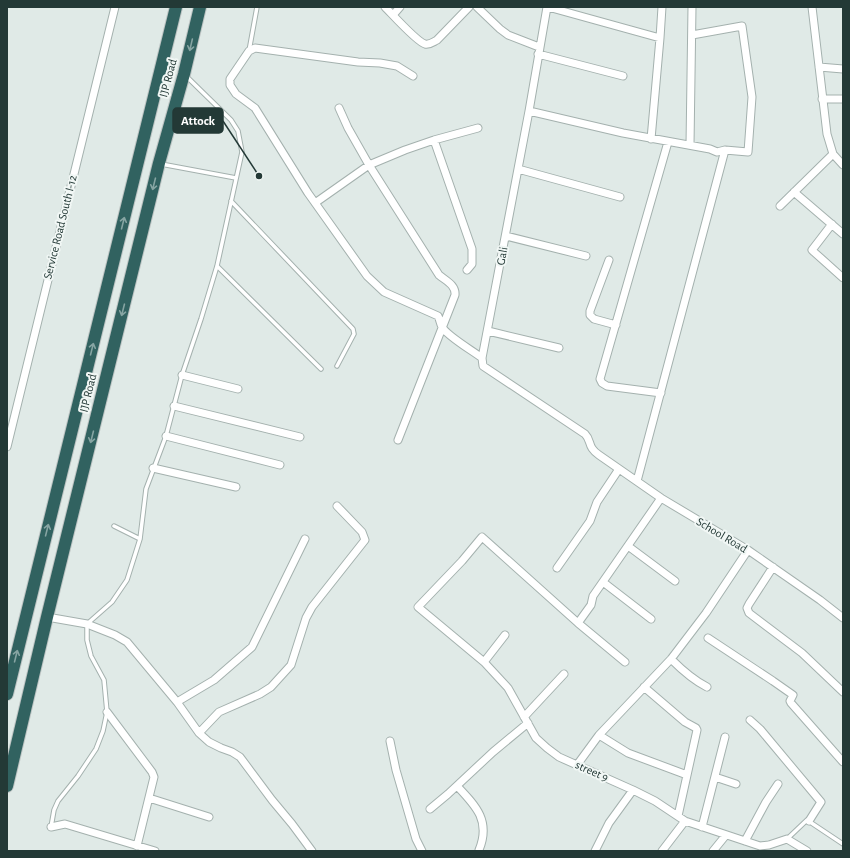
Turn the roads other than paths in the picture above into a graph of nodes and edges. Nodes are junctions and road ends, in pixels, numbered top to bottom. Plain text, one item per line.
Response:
1 (115, 7) edge
2 (176, 7) edge
3 (200, 7) edge
4 (257, 7) edge
5 (384, 7) edge
6 (400, 7) edge
7 (469, 7) edge
8 (477, 7) edge
9 (548, 7) edge
10 (662, 7) edge
11 (692, 7) edge
12 (812, 7) edge
13 (393, 15) junction
14 (692, 35) junction
15 (660, 38) junction
16 (249, 51) junction
17 (539, 51) junction
18 (819, 68) junction
19 (843, 69) edge
20 (184, 74) junction
21 (413, 76) dead end
22 (623, 76) dead end
23 (822, 99) junction
24 (843, 99) edge
25 (339, 108) dead end
26 (529, 111) junction
27 (478, 128) dead end
28 (651, 138) junction
29 (434, 140) junction
30 (668, 142) junction
31 (690, 145) junction
32 (725, 150) junction
33 (833, 154) junction
34 (159, 163) junction
35 (369, 165) junction
36 (843, 165) edge
37 (518, 169) junction
38 (236, 178) junction
39 (794, 192) junction
40 (620, 197) dead end
41 (231, 201) junction
42 (315, 203) junction
43 (780, 206) dead end
44 (832, 224) junction
45 (843, 234) edge
46 (506, 236) junction
47 (586, 256) dead end
48 (609, 260) dead end
49 (217, 266) junction
50 (466, 270) dead end
51 (843, 278) edge
52 (616, 325) junction
53 (442, 327) junction
54 (488, 331) junction
55 (560, 348) dead end
56 (482, 358) junction
57 (337, 366) dead end
58 (321, 369) dead end
59 (182, 375) junction
60 (238, 388) dead end
61 (661, 393) junction
62 (174, 406) junction
63 (166, 436) junction
64 (300, 437) dead end
65 (398, 440) dead end
66 (7, 447) edge
67 (280, 465) dead end
68 (153, 468) junction
69 (620, 469) junction
70 (637, 481) junction
71 (236, 486) dead end
72 (661, 498) junction
73 (337, 506) dead end
74 (114, 526) dead end
75 (140, 539) junction
76 (305, 539) dead end
77 (628, 546) junction
78 (748, 550) junction
79 (772, 567) junction
80 (557, 568) dead end
81 (675, 581) dead end
82 (602, 582) junction
83 (47, 617) junction
84 (843, 618) edge
85 (651, 619) dead end
86 (578, 623) junction
87 (87, 624) junction
88 (505, 635) dead end
89 (708, 638) dead end
90 (671, 659) junction
91 (484, 662) junction
92 (625, 662) dead end
93 (564, 674) dead end
94 (644, 687) junction
95 (707, 687) dead end
96 (843, 692) edge
97 (7, 694) edge
98 (177, 702) junction
99 (107, 712) junction
100 (526, 720) junction
101 (750, 720) dead end
102 (199, 733) junction
103 (599, 735) junction
104 (725, 737) dead end
105 (390, 740) dead end
106 (843, 762) edge
107 (577, 765) junction
108 (687, 775) junction
109 (715, 777) junction
110 (736, 784) dead end
111 (778, 784) dead end
112 (7, 786) edge
113 (457, 786) junction
114 (632, 790) junction
115 (149, 798) junction
116 (430, 809) dead end
117 (678, 816) junction
118 (209, 817) dead end
119 (685, 821) junction
120 (809, 821) junction
121 (702, 826) junction
122 (51, 827) joint
123 (726, 835) junction
124 (787, 839) junction
125 (745, 841) junction
126 (843, 844) edge
127 (137, 846) junction
128 (152, 851) edge
129 (312, 851) edge
130 (422, 851) edge
131 (477, 851) edge
132 (595, 851) edge
133 (662, 851) edge
134 (713, 851) edge
135 (807, 851) edge

1 - 66 street, Service Road South I-12
97 -> 2 highway, IJP Road
3 -> 20 highway, IJP Road
4 - 16 lane
5 - 13 street
6 - 13 street
7 - 13 street
8 - 17 street
9 - 15 street
9 - 17 street, Gali
10 - 15 street
11 - 14 street
12 - 18 street
14 - 31 street
14 - 32 street
15 - 28 street
16 - 21 street
16 - 42 street
17 - 22 street
17 - 26 street, Gali
18 - 19 street
18 - 23 street
20 - 34 highway, IJP Road
20 - 38 lane
23 - 24 street
23 - 33 street
25 - 35 street
26 - 28 street
26 - 37 street, Gali
27 - 29 street
28 - 30 street
29 - 35 street
29 - 50 street
30 - 31 street
30 - 52 street
31 - 32 street
32 - 61 street
33 - 36 street
33 - 39 street
34 - 38 lane
34 -> 83 highway, IJP Road
35 - 42 street
35 - 53 street
37 - 40 street
37 - 46 street, Gali
38 - 41 lane
39 - 43 street
39 - 44 street
41 - 49 lane
41 - 57 lane
42 - 53 street
44 - 45 street
44 - 51 street
46 - 47 street
46 - 54 street, Gali
48 - 52 street
49 - 58 lane
49 - 59 lane
52 - 61 street
53 - 56 street
53 - 65 street
54 - 55 street
54 - 56 street, Gali
56 - 69 street, School Road
59 - 60 street
59 - 62 lane
61 - 70 street
62 - 63 lane
62 - 64 street
63 - 67 street
63 - 68 lane
68 - 71 street
68 - 75 lane
69 - 70 street, School Road
69 - 80 street
70 - 72 street, School Road
72 - 77 street
72 - 78 street, School Road
73 - 102 street
74 - 75 lane
75 - 87 lane
76 - 98 street
77 - 81 street
77 - 82 street
78 - 79 street, School Road
78 - 90 street
79 - 84 street, School Road
79 - 96 street
82 - 85 street
82 - 86 street
83 - 87 street
83 - 112 highway, IJP Road
86 - 91 street, street 9
86 - 92 street
87 - 98 street
87 - 99 lane
88 - 91 street
89 - 106 street
90 - 94 street
90 - 95 street
91 - 100 street, street 9
93 - 100 street
94 - 103 street
94 - 108 street
98 - 102 street
99 - 115 street
99 - 122 lane
100 - 107 street, street 9
100 - 113 street
101 - 120 street
102 - 129 street
103 - 107 street
103 - 108 street
104 - 109 street
105 - 130 street
107 - 114 street, street 9
108 - 117 street
109 - 110 street
109 - 121 street
111 - 125 street
113 - 116 street
113 - 131 street
114 - 117 street, street 9
114 - 132 street
115 - 118 street
115 - 127 street
117 - 119 street, street 9
119 - 121 street, street 9
119 - 133 street
120 - 124 lane
120 - 126 lane
121 - 123 street, street 9
122 - 127 street
123 - 125 street, street 9
123 - 134 street
124 - 125 street, street 9
124 - 135 street
127 - 128 street

